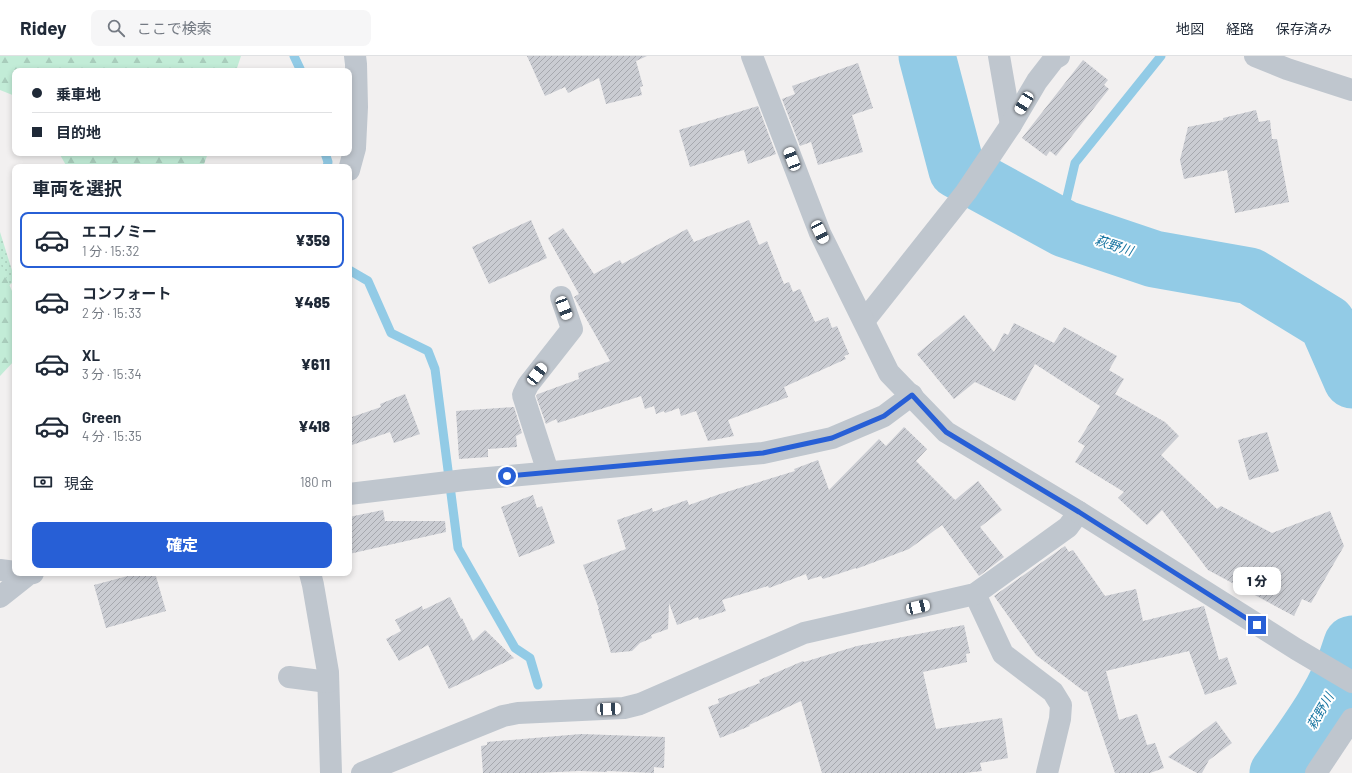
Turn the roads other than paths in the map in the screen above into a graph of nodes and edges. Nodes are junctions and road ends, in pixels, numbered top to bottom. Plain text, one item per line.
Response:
1 (355, 56) edge
2 (752, 56) edge
3 (998, 56) edge
4 (1059, 56) edge
5 (1255, 56) edge
6 (1352, 90) edge
7 (1011, 125) junction
8 (351, 164) edge
9 (560, 298) dead end
10 (864, 320) junction
11 (912, 395) junction
12 (548, 472) junction
13 (352, 494) edge
14 (1079, 512) junction
15 (0, 570) edge
16 (12, 572) edge
17 (21, 576) edge
18 (311, 576) edge
19 (975, 594) junction
20 (0, 597) edge
21 (289, 677) dead end
22 (328, 682) junction
23 (1352, 682) edge
24 (1352, 719) edge
25 (331, 773) edge
26 (362, 773) edge
27 (1047, 773) edge
28 (1316, 773) edge

1 - 8 street
2 - 10 street
3 - 7 street
4 - 7 street
5 - 6 street
7 - 10 street
9 - 12 street
10 - 11 street
11 - 12 street
11 - 14 street
12 - 13 street
14 - 19 street
14 - 23 street
15 - 16 street
17 - 20 street
18 - 22 street
19 - 26 street
19 - 27 street
21 - 22 street
22 - 25 street
24 - 28 street

